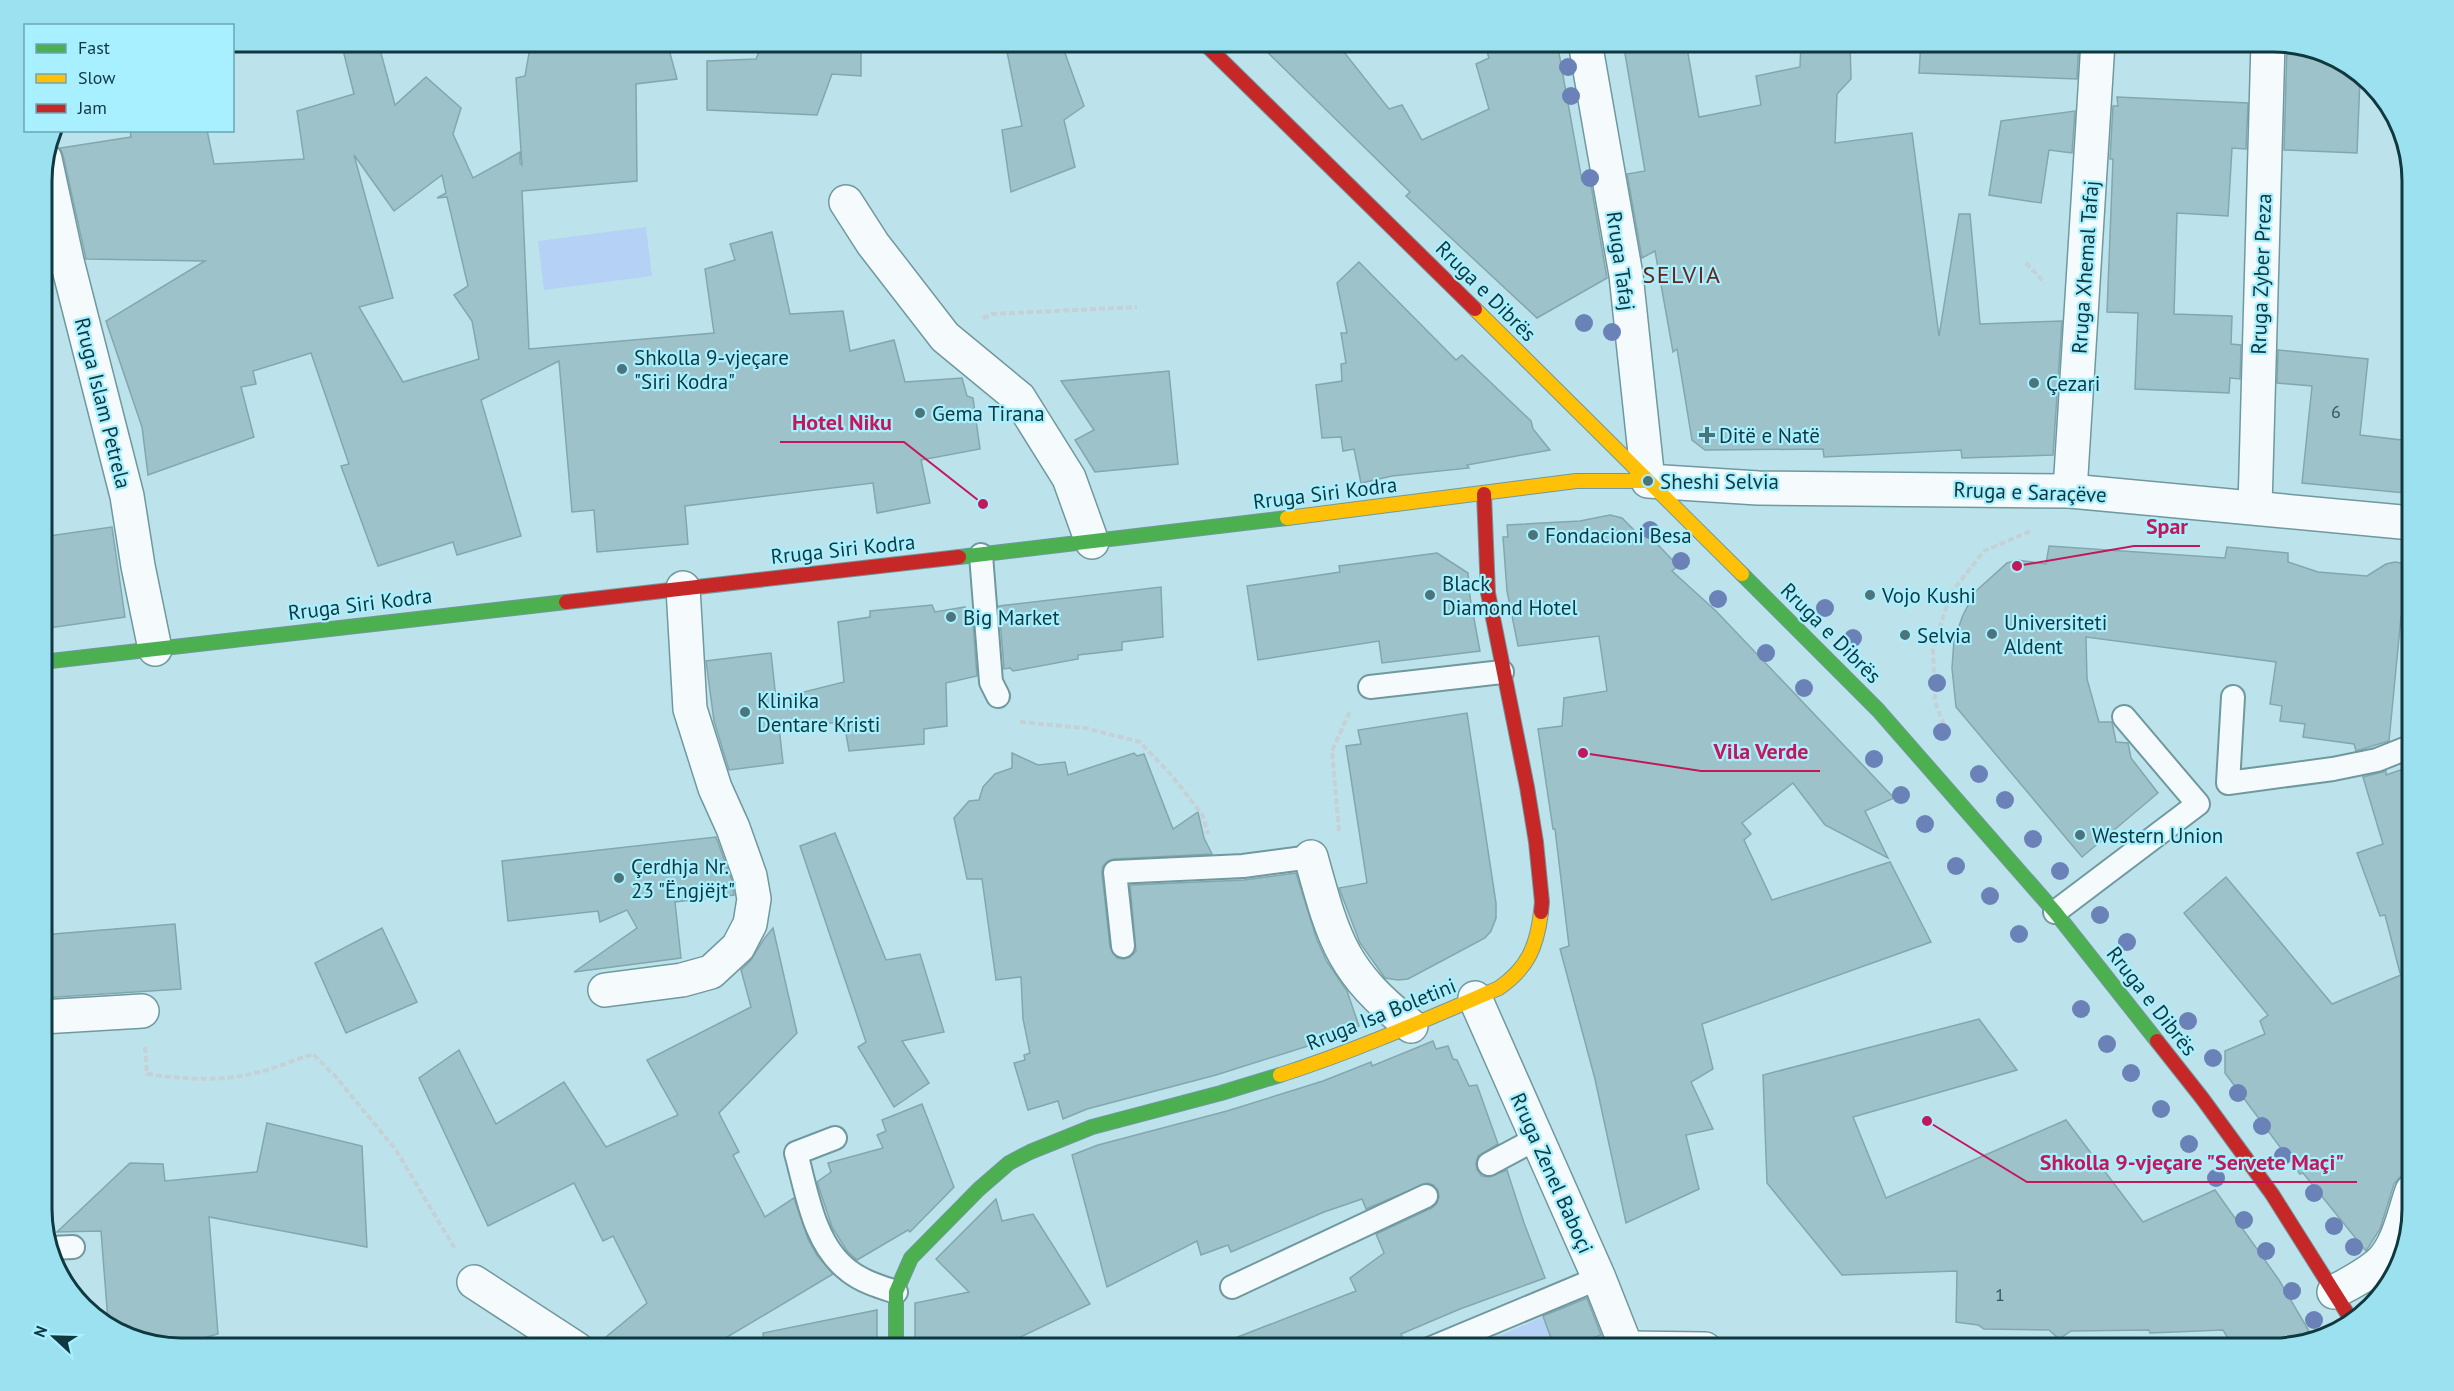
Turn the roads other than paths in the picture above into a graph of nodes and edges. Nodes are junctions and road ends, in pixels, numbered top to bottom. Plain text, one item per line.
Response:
1 (1213, 52) edge
2 (1587, 52) edge
3 (2097, 52) edge
4 (2268, 52) edge
5 (53, 196) edge
6 (846, 202) dead end
7 (1648, 481) junction
8 (2070, 491) junction
9 (1484, 494) junction
10 (2255, 507) junction
11 (2401, 521) edge
12 (1092, 542) junction
13 (981, 555) junction
14 (683, 588) junction
15 (155, 649) junction
16 (53, 661) edge
17 (1502, 672) junction
18 (1370, 687) road end
19 (998, 696) road end
20 (2233, 697) dead end
21 (2124, 717) dead end
22 (2402, 750) edge
23 (1311, 857) joint
24 (2055, 912) junction
25 (1123, 946) dead end
26 (605, 990) dead end
27 (1476, 998) junction
28 (142, 1011) road end
29 (53, 1016) edge
30 (1411, 1026) junction
31 (835, 1138) dead end
32 (1536, 1139) junction
33 (1489, 1164) dead end
34 (1426, 1197) dead end
35 (2400, 1227) edge
36 (1599, 1278) junction
37 (474, 1282) road end
38 (1232, 1287) dead end
39 (896, 1292) junction
40 (2334, 1292) junction
41 (2348, 1314) edge
42 (560, 1338) edge
43 (896, 1338) edge
44 (1455, 1338) edge
45 (1623, 1338) edge

1 - 7 street, Rruga e Dibrës
2 - 7 street, Rruga Tafaj
3 - 8 street, Rruga Xhemal Tafaj
4 - 10 street, Rruga Zyber Preza
5 - 15 street, Rruga Islam Petrela
6 - 12 street
7 - 8 street, Rruga e Saraçëve
7 - 9 street, Rruga Siri Kodra
7 - 24 street, Rruga e Dibrës
8 - 10 street, Rruga e Saraçëve
9 - 12 street, Rruga Siri Kodra
9 - 17 street, Rruga Isa Boletini
10 - 11 street, Rruga e Saraçëve
12 - 13 street, Rruga Siri Kodra
13 - 14 street, Rruga Siri Kodra
13 - 19 lane
14 - 15 street, Rruga Siri Kodra
14 - 26 street
15 - 16 street, Rruga Siri Kodra
17 - 18 lane
17 - 27 street, Rruga Isa Boletini
20 - 22 lane
21 - 24 lane
23 - 25 lane
23 - 30 street
24 - 40 street, Rruga e Dibrës
27 - 30 street, Rruga Isa Boletini
27 - 32 street, Rruga Zenel Baboçi
28 - 29 street
30 - 39 street, Rruga Isa Boletini
31 - 39 lane
32 - 33 lane
32 - 36 street, Rruga Zenel Baboçi
34 - 38 lane
35 - 40 street
36 - 44 lane
36 - 45 street, Rruga Zenel Baboçi
37 - 42 street
39 - 43 street, Rruga Isa Boletini
40 - 41 street, Rruga e Dibrës

